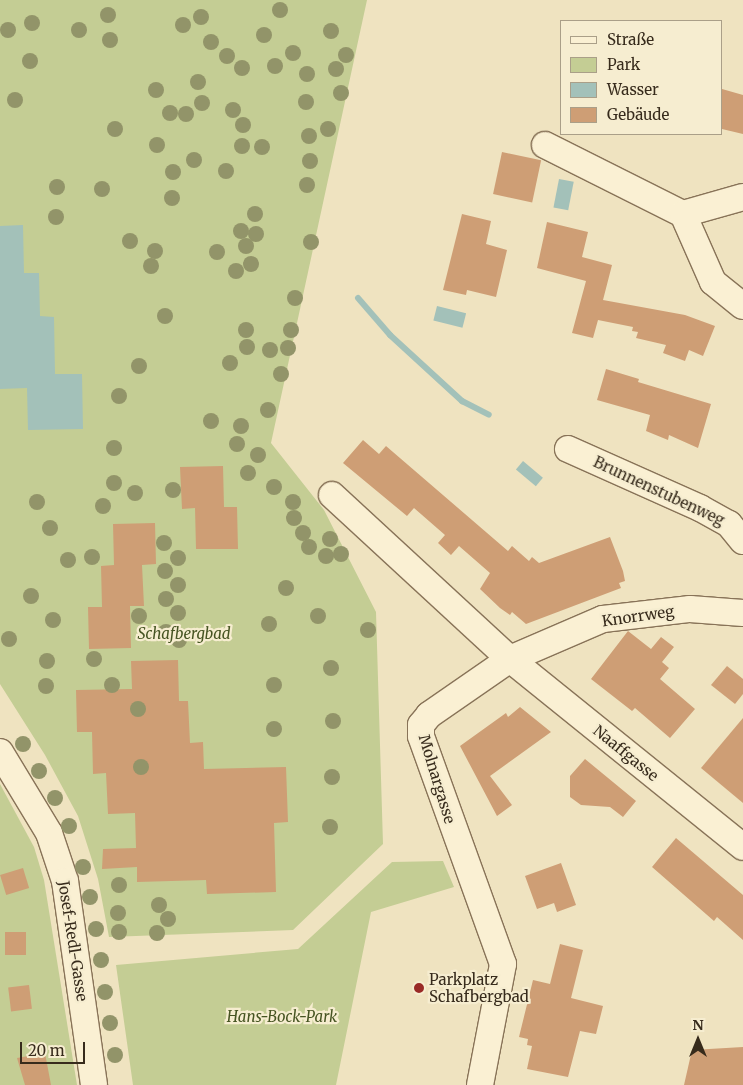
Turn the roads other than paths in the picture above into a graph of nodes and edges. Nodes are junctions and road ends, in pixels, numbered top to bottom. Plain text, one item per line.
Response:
1 (545, 145) dead end
2 (743, 197) edge
3 (683, 214) junction
4 (743, 306) edge
5 (568, 449) dead end
6 (332, 495) dead end
7 (743, 541) edge
8 (743, 613) edge
9 (510, 659) junction
10 (0, 752) edge
11 (743, 847) edge
12 (94, 1085) edge
13 (480, 1085) edge

1 - 3 street
2 - 3 street
3 - 4 street
5 - 7 street, Brunnenstubenweg
6 - 9 street
8 - 9 street, Knorrweg
9 - 11 street, Naaffgasse
9 - 13 street, Molnargasse
10 - 12 street, Josef-Redl-Gasse

